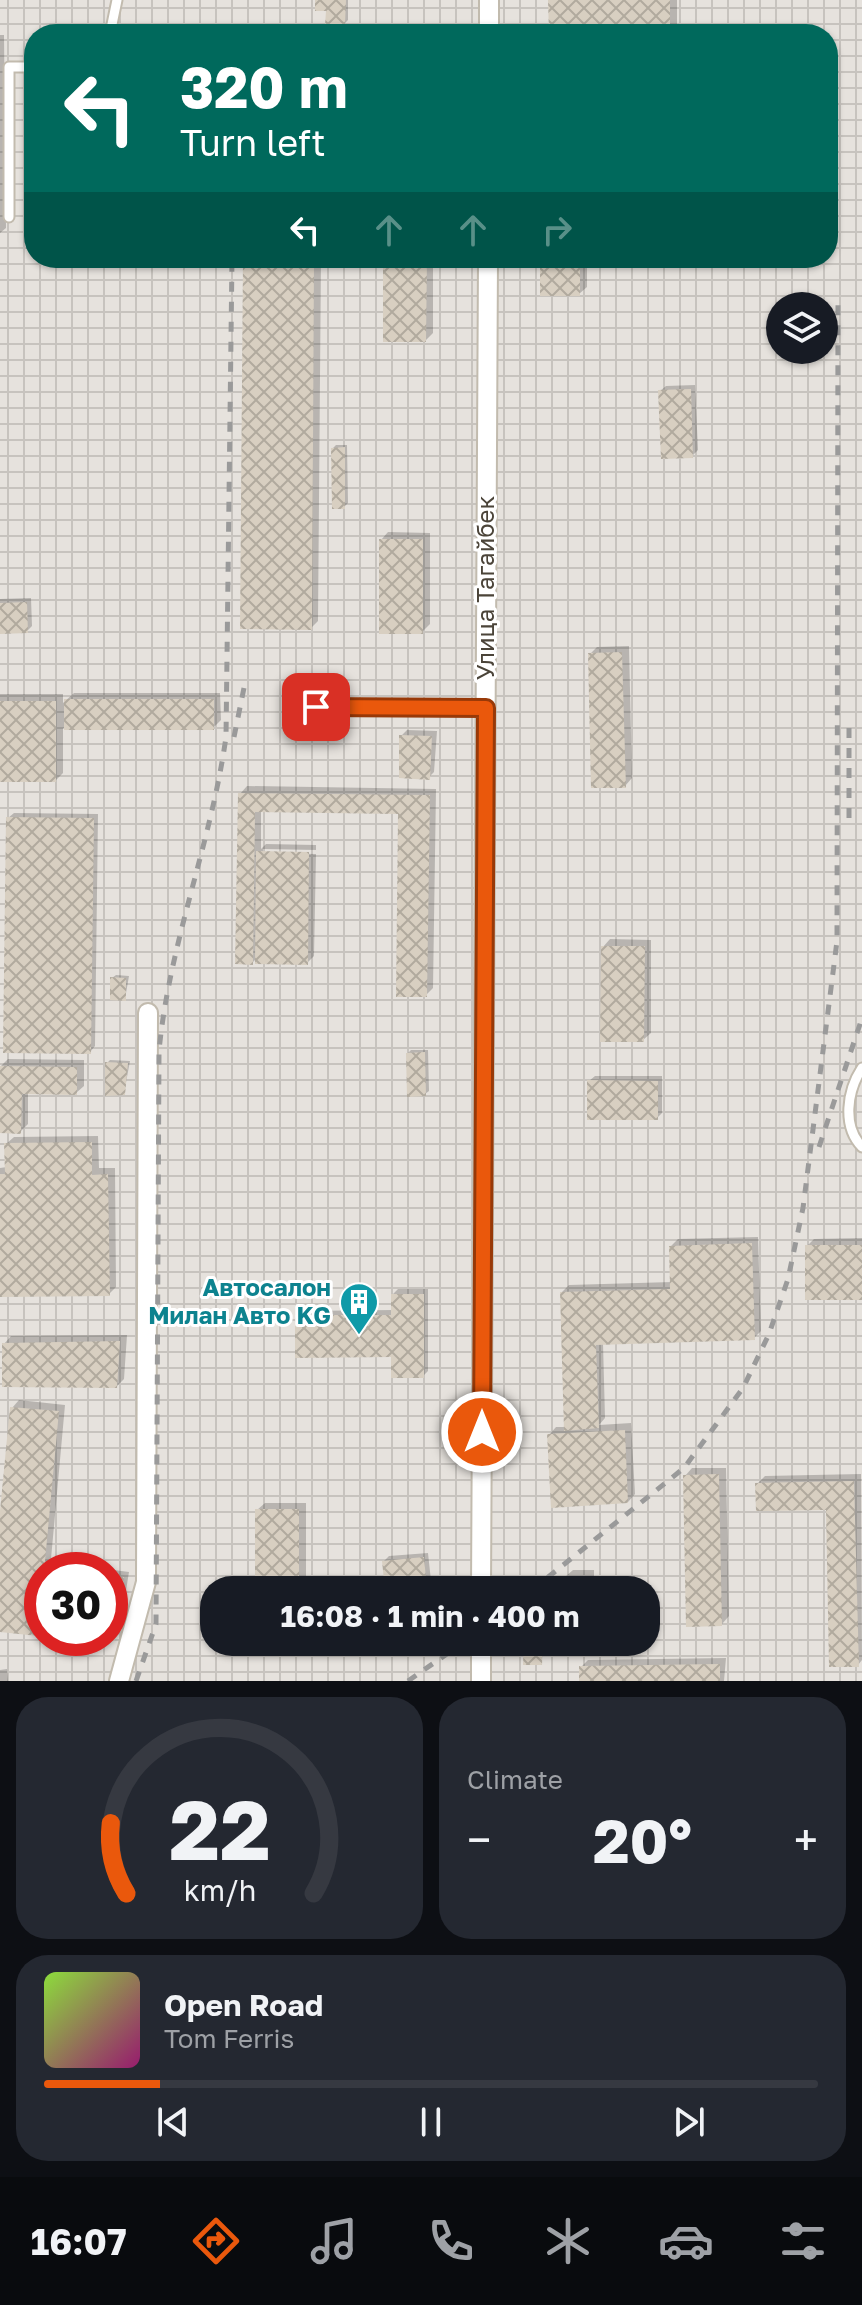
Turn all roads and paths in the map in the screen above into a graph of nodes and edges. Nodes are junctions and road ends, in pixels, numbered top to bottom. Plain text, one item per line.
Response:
1 (117, 0) edge
2 (489, 0) edge
3 (112, 24) edge
4 (489, 24) edge
5 (24, 67) edge
6 (9, 217) dead end
7 (488, 268) edge
8 (316, 707) dead end
9 (486, 708) junction
10 (148, 1013) dead end
11 (862, 1068) edge
12 (862, 1147) edge
13 (481, 1576) edge
14 (481, 1656) edge
15 (119, 1681) edge
16 (481, 1681) edge

1 - 3 lane
2 - 4 street
5 - 6 lane
7 - 9 street, Улица Тагайбек
8 - 9 lane
9 - 13 street, Улица Тагайбек
10 - 15 street
11 - 12 lane
14 - 16 street

